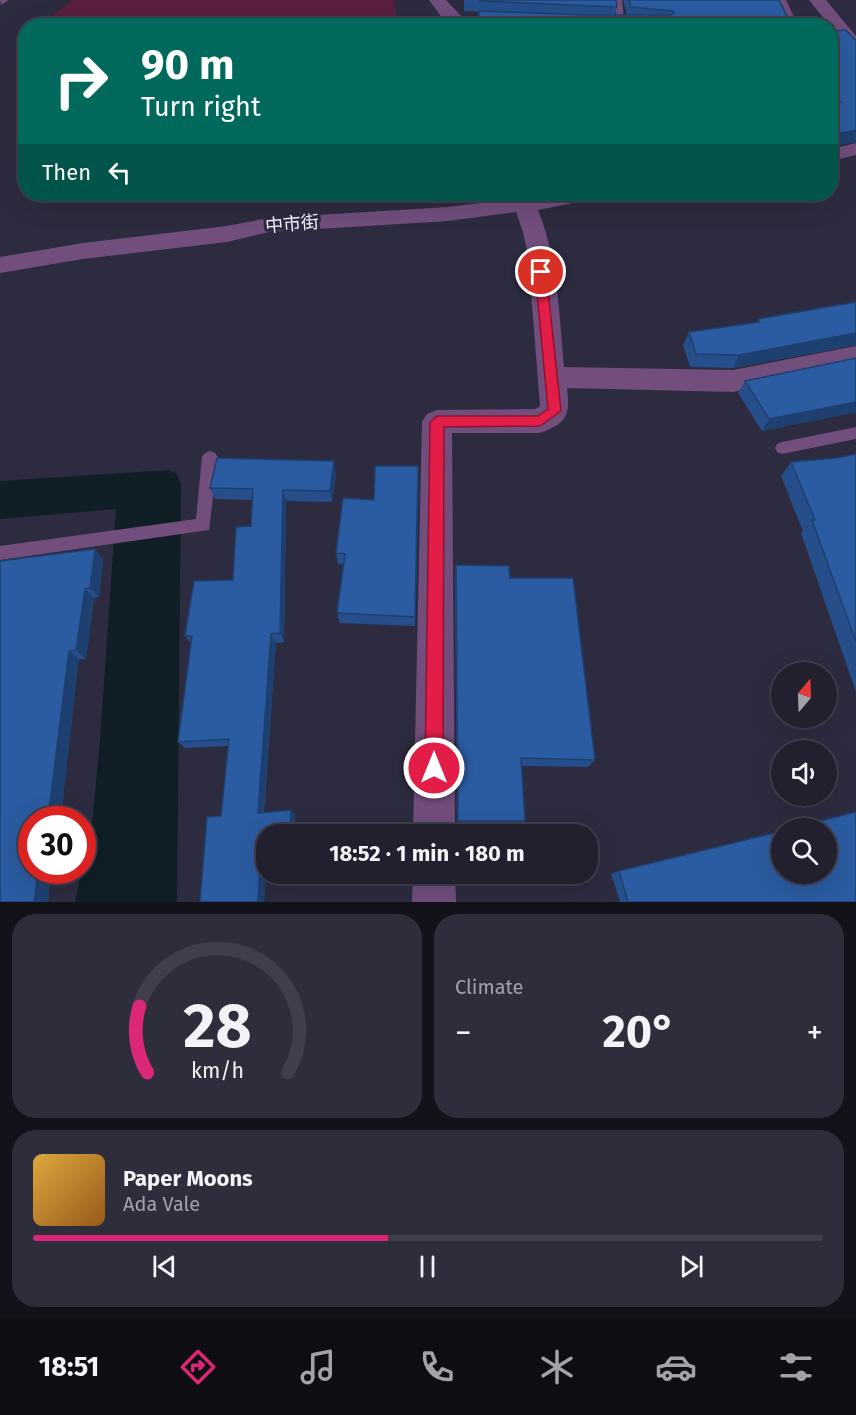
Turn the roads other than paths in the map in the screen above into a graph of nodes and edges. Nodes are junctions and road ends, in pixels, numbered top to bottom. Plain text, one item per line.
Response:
1 (437, 0) edge
2 (618, 0) edge
3 (782, 0) edge
4 (817, 0) edge
5 (452, 18) edge
6 (621, 18) edge
7 (789, 18) edge
8 (831, 18) edge
9 (838, 26) edge
10 (856, 46) edge
11 (856, 150) edge
12 (838, 153) edge
13 (512, 201) edge
14 (523, 201) edge
15 (0, 265) edge
16 (856, 356) edge
17 (552, 376) junction
18 (856, 433) edge
19 (782, 448) dead end
20 (210, 457) dead end
21 (0, 553) edge
22 (434, 824) edge
23 (434, 884) edge
24 (434, 902) edge

1 - 5 street
2 - 6 lane
3 - 7 lane
4 - 8 street
9 - 10 street
11 - 12 street
13 - 15 street, 中市街
14 - 17 street
16 - 17 street
17 - 22 street
18 - 19 lane
20 - 21 lane
23 - 24 street

